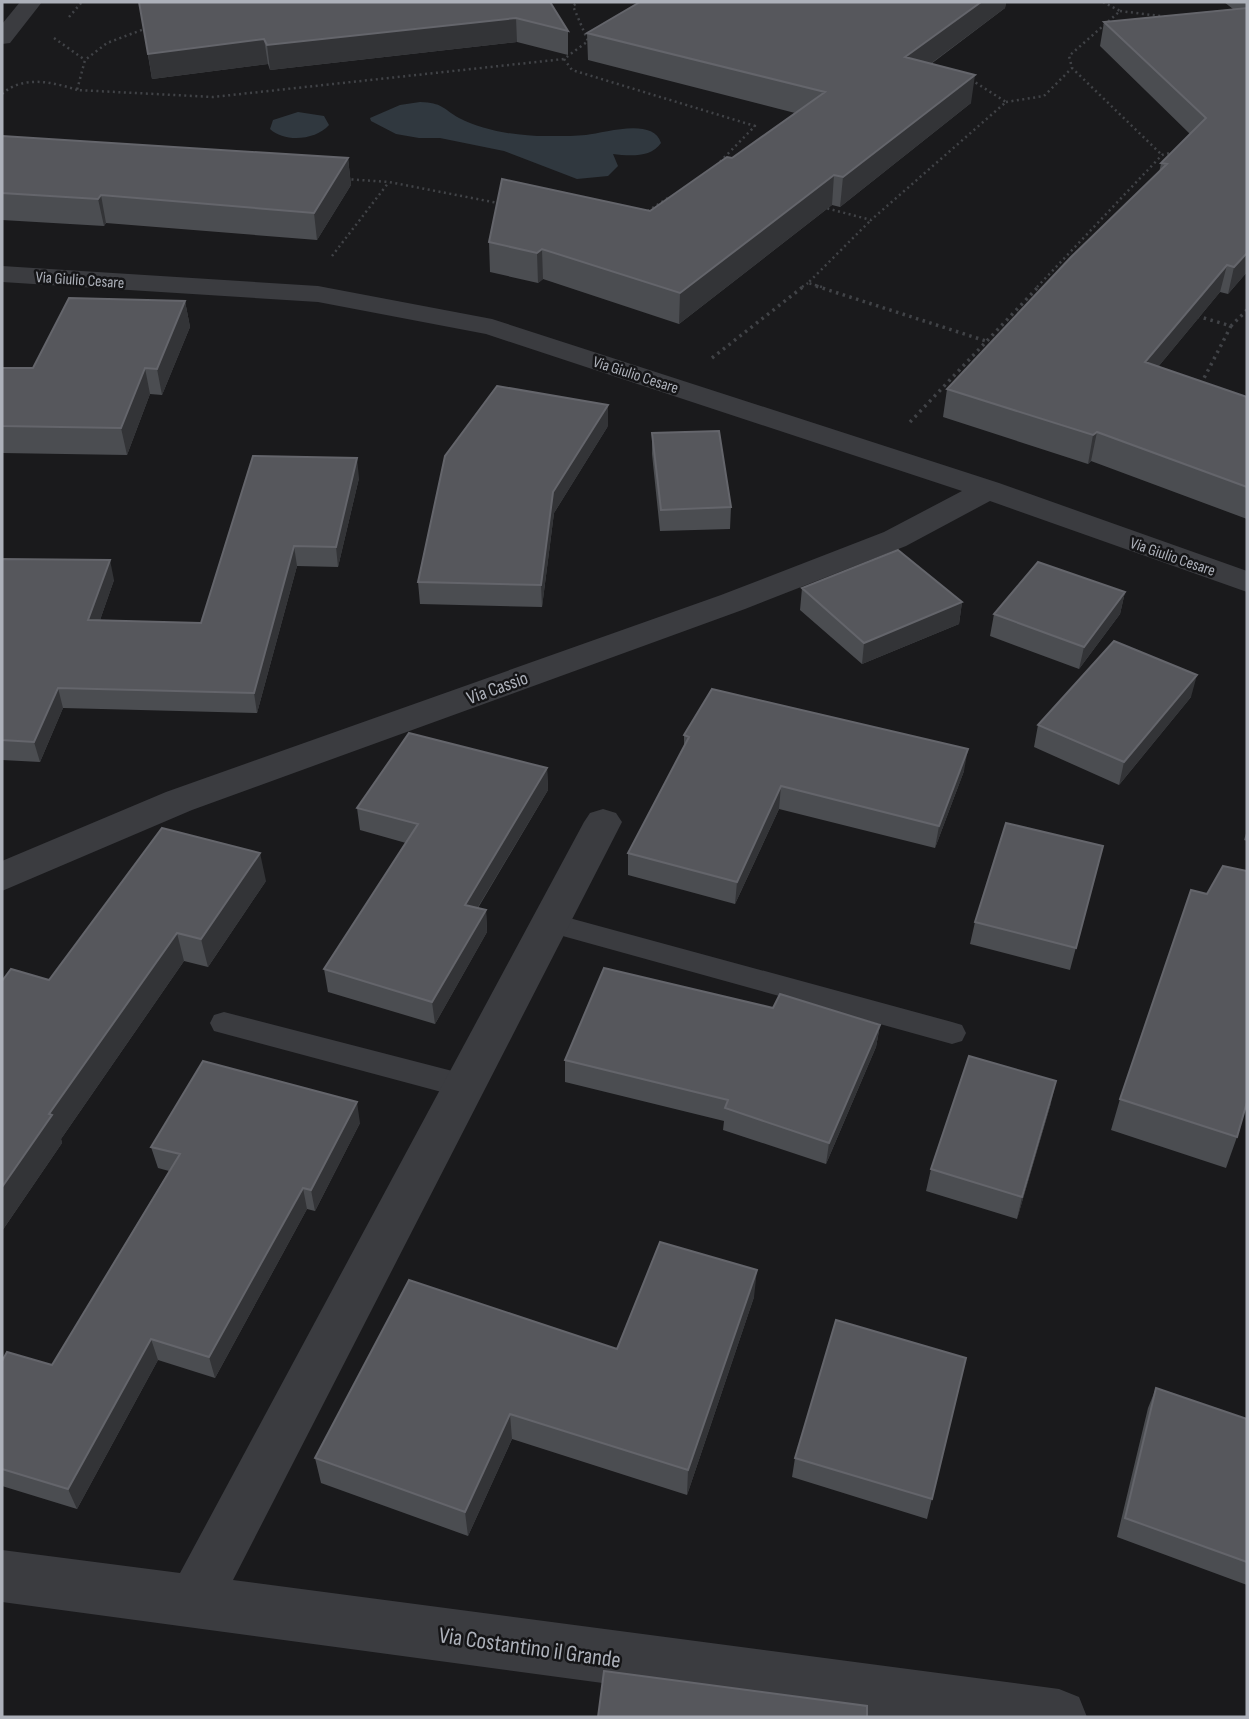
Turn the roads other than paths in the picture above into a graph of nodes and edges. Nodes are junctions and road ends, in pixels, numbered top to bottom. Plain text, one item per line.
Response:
1 (31, 2) edge
2 (3, 34) edge
3 (2, 274) edge
4 (988, 490) junction
5 (1247, 582) edge
6 (603, 822) dead end
7 (2, 877) edge
8 (551, 923) junction
9 (225, 1023) dead end
10 (952, 1033) dead end
11 (464, 1086) junction
12 (2, 1576) edge
13 (193, 1603) junction
14 (1059, 1717) edge

1 - 2 street
3 - 4 street, Via Giulio Cesare
4 - 5 street, Via Giulio Cesare
4 - 7 street, Via Cassio
6 - 8 street
8 - 10 lane
8 - 11 street
9 - 11 lane
11 - 13 street
12 - 13 street, Via Costantino il Grande
13 - 14 street, Via Costantino il Grande

